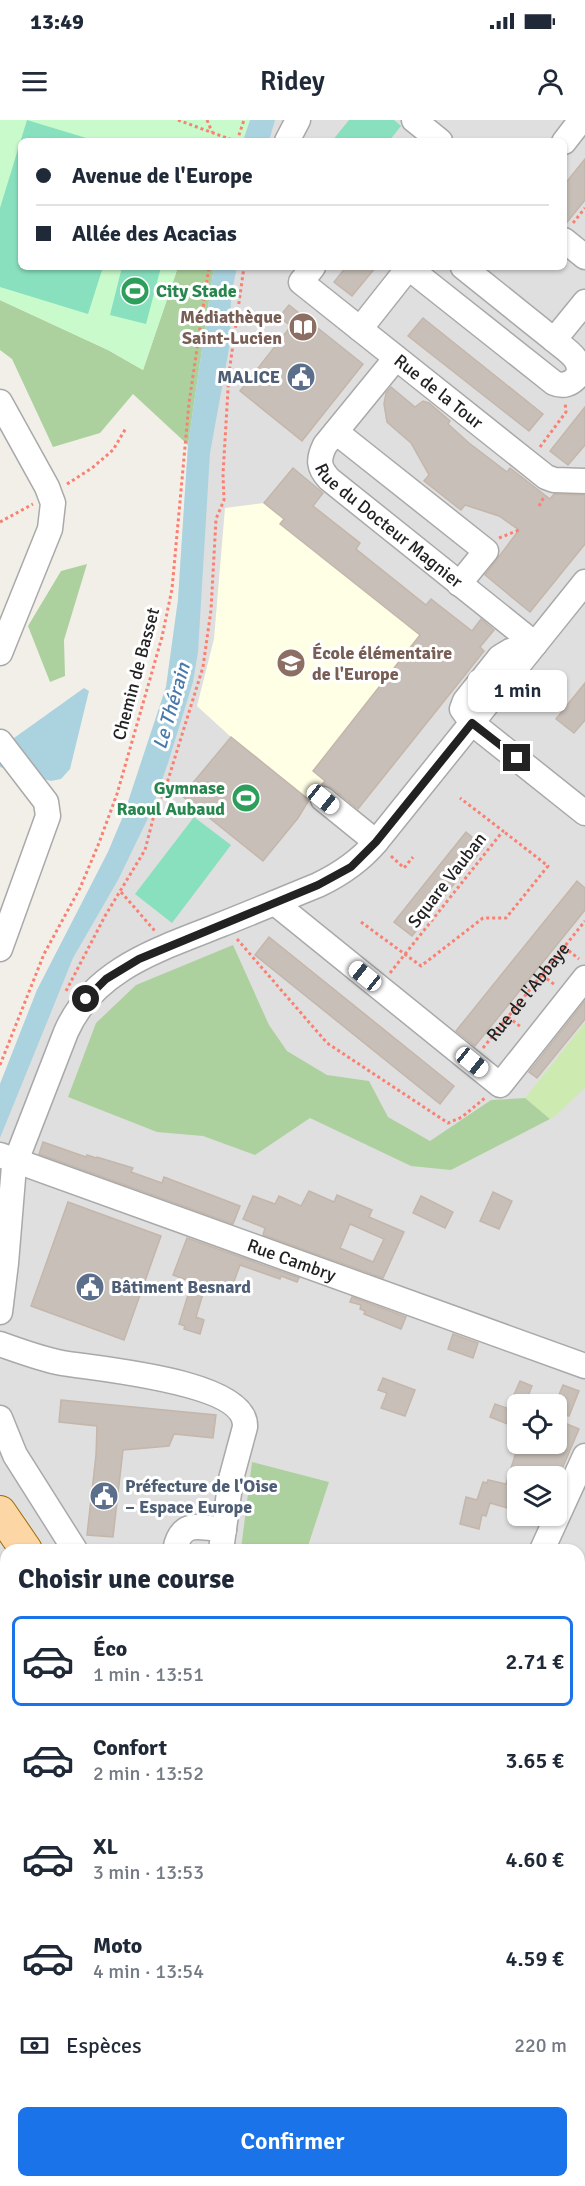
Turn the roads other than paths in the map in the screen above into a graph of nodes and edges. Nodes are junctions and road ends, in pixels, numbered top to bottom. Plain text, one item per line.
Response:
1 (298, 120) edge
2 (581, 120) edge
3 (289, 138) edge
4 (567, 138) edge
5 (568, 233) edge
6 (585, 257) edge
7 (407, 270) edge
8 (413, 270) edge
9 (468, 270) edge
10 (307, 275) edge
11 (585, 302) edge
12 (360, 329) junction
13 (554, 340) junction
14 (396, 358) junction
15 (0, 402) edge
16 (336, 432) junction
17 (585, 481) edge
18 (585, 582) edge
19 (459, 584) junction
20 (535, 644) junction
21 (0, 653) edge
22 (472, 723) junction
23 (0, 742) edge
24 (323, 799) dead end
25 (585, 813) edge
26 (376, 842) junction
27 (275, 903) junction
28 (0, 949) edge
29 (585, 978) edge
30 (6, 1157) edge
31 (9, 1226) junction
32 (0, 1253) edge
33 (0, 1312) edge
34 (0, 1344) edge
35 (585, 1366) edge
36 (0, 1418) edge
37 (7, 1454) edge
38 (585, 1455) edge
39 (0, 1512) edge
40 (0, 1531) edge
41 (222, 1540) edge
42 (9, 1544) edge
43 (22, 1544) edge
44 (71, 1544) edge
45 (176, 1544) edge
46 (546, 1544) edge

1 - 3 street
2 - 4 street
5 - 6 street
7 - 12 street
8 - 13 street
9 - 13 street
10 - 12 street, Rue de la Tour
11 - 13 street
12 - 14 street, Rue de la Tour
14 - 16 street, Rue du Docteur Magnier
14 - 17 street, Rue de la Tour
15 - 21 street
16 - 19 street, Rue du Docteur Magnier
16 - 19 street
18 - 20 street
19 - 20 street, Rue du Docteur Magnier
20 - 22 street
22 - 25 street
22 - 26 street
23 - 28 street
24 - 26 street
26 - 27 street
27 - 29 street, Rue de l'Abbaye
27 - 30 street
30 - 31 street
30 - 35 street, Rue Cambry
31 - 32 street
31 - 33 street
34 - 41 street
36 - 37 street
37 - 44 street
38 - 46 street
39 - 43 main road
40 - 42 main road
41 - 45 street

